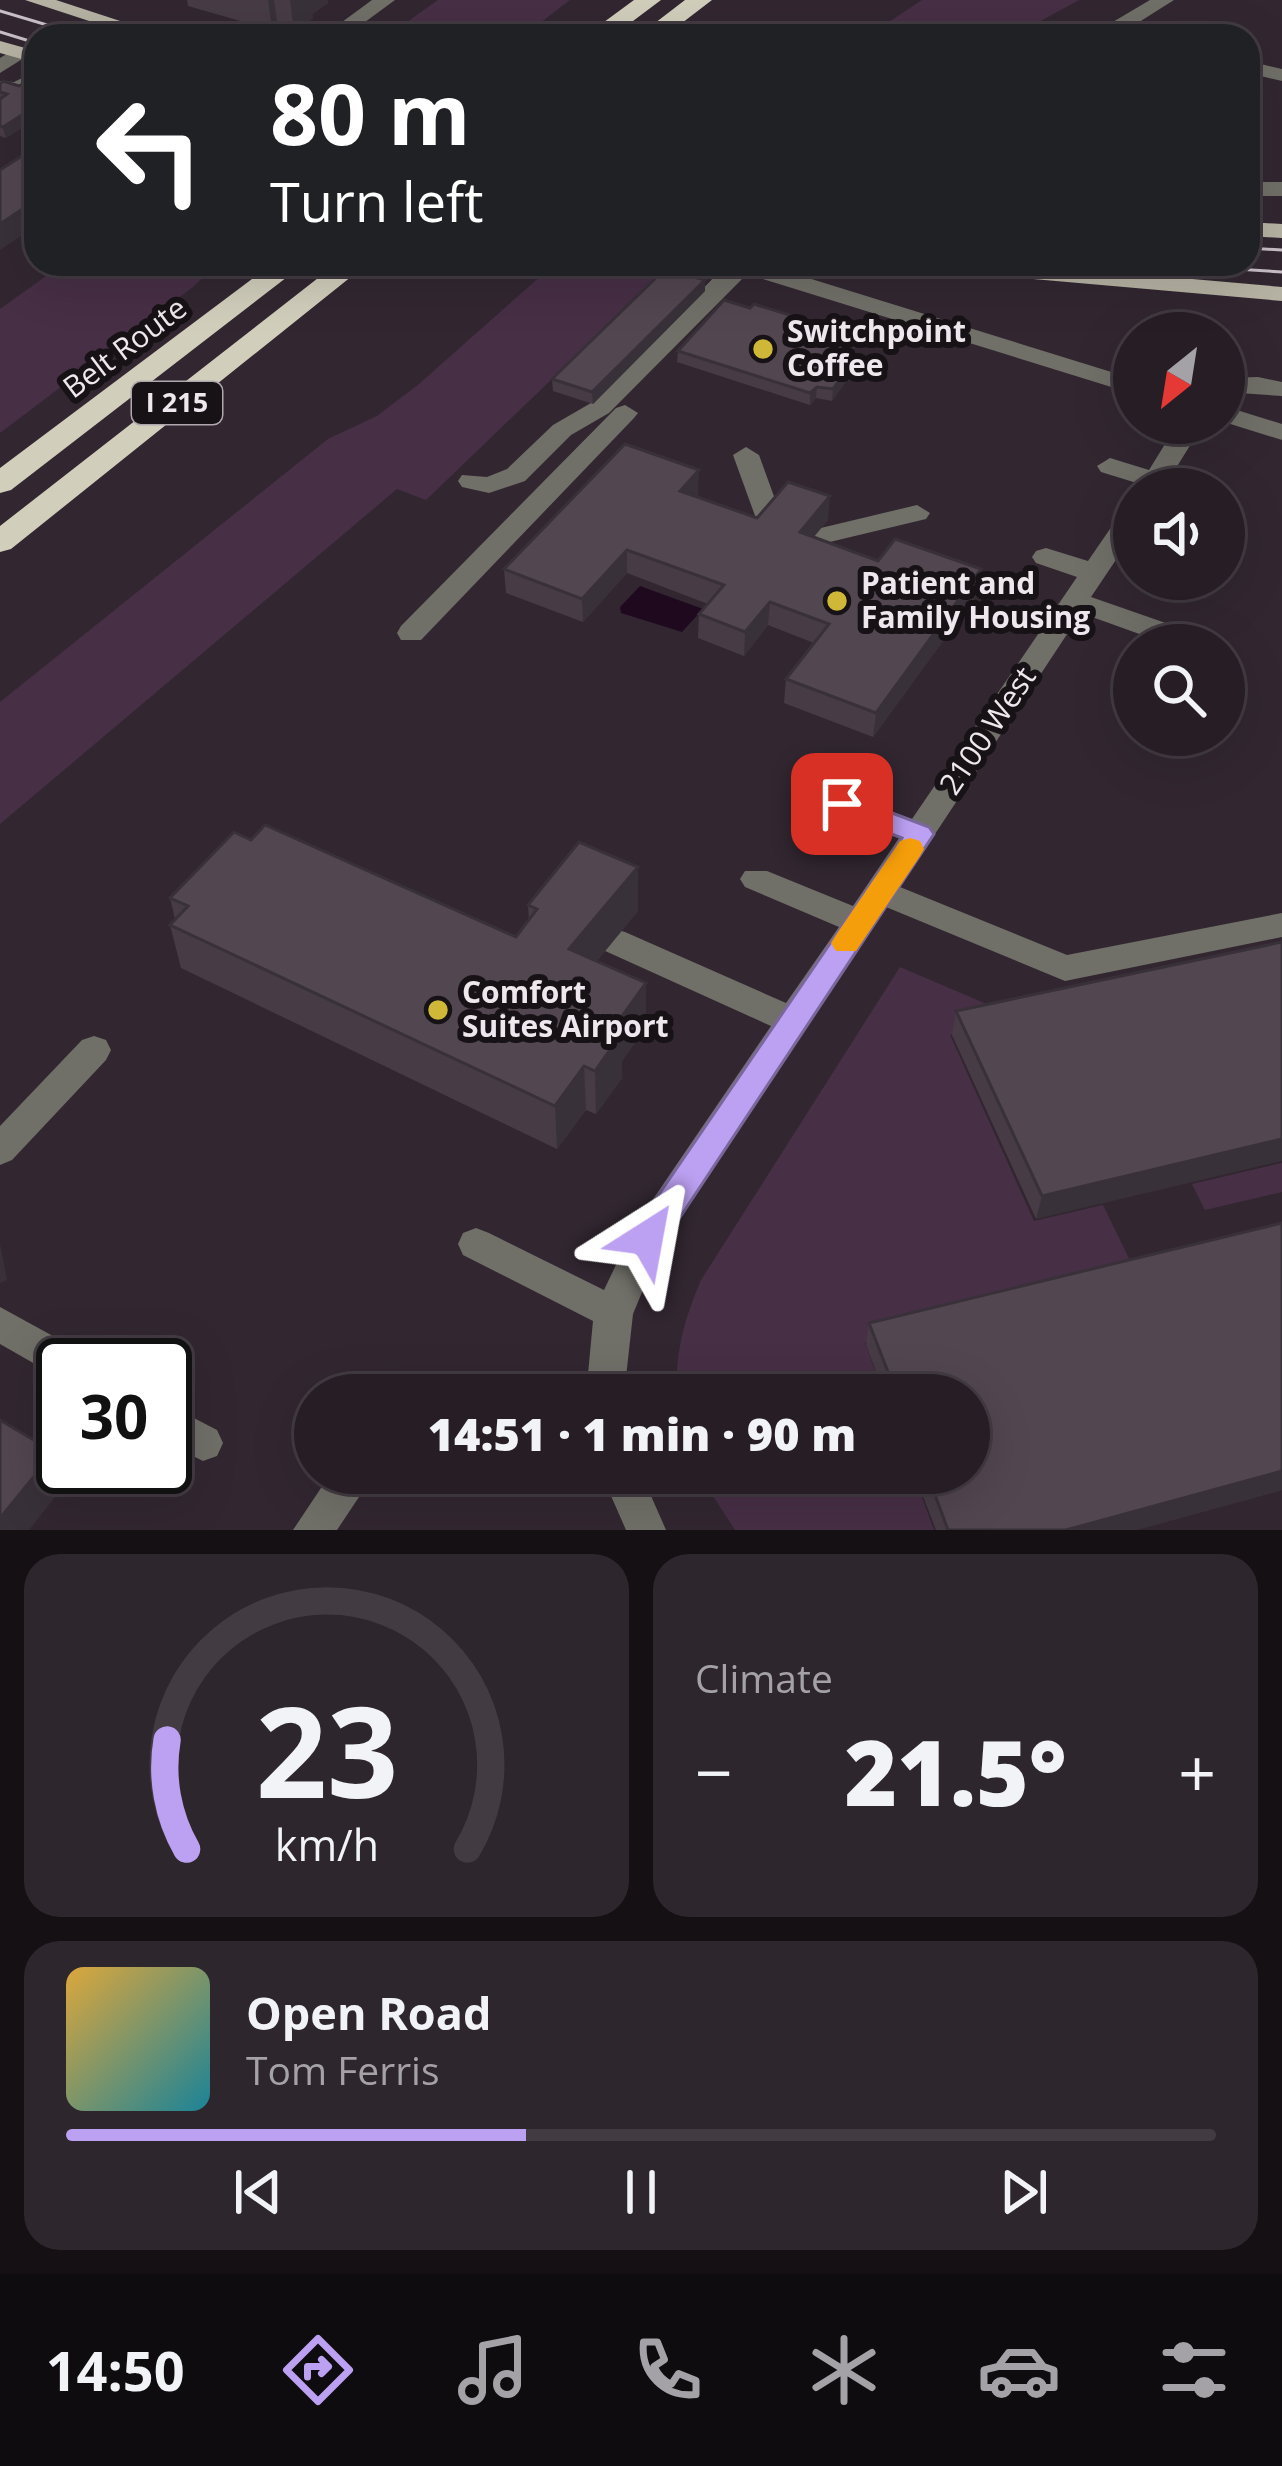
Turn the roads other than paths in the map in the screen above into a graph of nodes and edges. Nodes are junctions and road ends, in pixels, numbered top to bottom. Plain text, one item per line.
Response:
1 (35, 0) edge
2 (385, 0) edge
3 (650, 0) edge
4 (700, 0) edge
5 (1164, 0) edge
6 (116, 24) edge
7 (350, 24) edge
8 (613, 24) edge
9 (667, 24) edge
10 (1132, 24) edge
11 (274, 276) edge
12 (338, 276) edge
13 (730, 276) edge
14 (776, 276) edge
15 (1079, 276) edge
16 (1282, 294) edge
17 (1113, 380) edge
18 (1245, 384) edge
19 (1282, 389) edge
20 (625, 413) dead end
21 (1245, 421) edge
22 (1282, 432) edge
23 (746, 455) dead end
24 (1110, 466) dead end
25 (1115, 468) edge
26 (471, 481) dead end
27 (0, 483) edge
28 (917, 514) dead end
29 (771, 524) edge
30 (813, 538) edge
31 (0, 542) edge
32 (1113, 544) edge
33 (1046, 557) dead end
34 (1094, 573) junction
35 (1074, 602) junction
36 (1138, 624) edge
37 (411, 633) dead end
38 (842, 804) dead end
39 (920, 834) junction
40 (756, 879) dead end
41 (881, 892) junction
42 (860, 922) junction
43 (1282, 925) edge
44 (614, 941) dead end
45 (794, 1022) junction
46 (94, 1050) dead end
47 (0, 1150) edge
48 (476, 1244) dead end
49 (611, 1312) junction
50 (0, 1324) edge
51 (36, 1345) edge
52 (604, 1374) edge
53 (192, 1437) edge
54 (203, 1443) dead end
55 (340, 1494) edge
56 (630, 1494) edge
57 (313, 1530) edge
58 (646, 1530) edge

1 - 6 main road
2 - 7 street
3 - 8 highway
4 - 9 highway
5 - 10 street
11 - 27 highway, Belt Route / I 215
12 - 31 highway, I 215
13 - 26 street
14 - 17 street
15 - 16 main road
18 - 19 street
20 - 37 street
21 - 22 street
23 - 29 street
24 - 25 street
28 - 30 street
32 - 34 street, 2100 West
33 - 34 street
34 - 35 street, 2100 West
35 - 36 street
35 - 39 street, 2100 West
38 - 39 street
39 - 41 street, 2100 West
40 - 42 street
41 - 42 street, 2100 West
41 - 43 street
42 - 45 street, 2100 West
44 - 45 street
45 - 49 street, 2100 West
46 - 47 street
48 - 49 street
49 - 52 street, 2100 West
50 - 51 street
53 - 54 street
55 - 57 street
56 - 58 street

